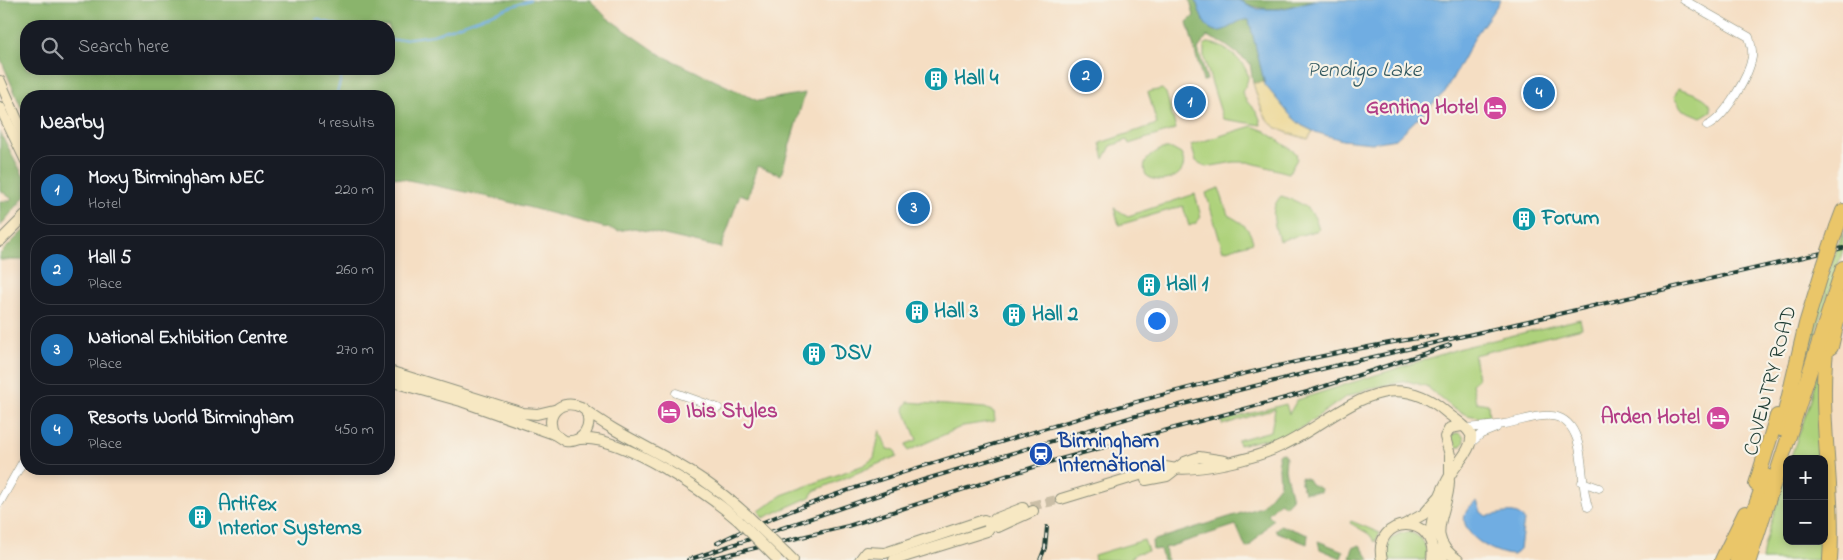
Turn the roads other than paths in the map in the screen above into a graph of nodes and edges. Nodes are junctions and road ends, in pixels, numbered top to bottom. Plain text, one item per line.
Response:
1 (1684, 0) edge
2 (0, 80) edge
3 (0, 107) edge
4 (20, 126) edge
5 (1707, 126) dead end
6 (20, 149) edge
7 (1843, 211) edge
8 (20, 221) edge
9 (0, 241) edge
10 (1843, 268) edge
11 (1840, 291) edge
12 (1802, 341) junction
13 (395, 373) edge
14 (395, 383) edge
15 (676, 394) dead end
16 (1440, 407) junction
17 (718, 408) dead end
18 (554, 410) junction
19 (586, 411) junction
20 (1505, 424) junction
21 (1464, 427) junction
22 (1448, 431) junction
23 (554, 434) junction
24 (578, 440) junction
25 (1468, 446) junction
26 (1448, 448) junction
27 (20, 467) edge
28 (1450, 476) junction
29 (1582, 482) junction
30 (1599, 488) dead end
31 (1442, 493) junction
32 (1062, 501) tunnel mouth
33 (0, 502) edge
34 (1588, 507) dead end
35 (1032, 508) tunnel mouth
36 (743, 519) junction
37 (1830, 522) junction
38 (992, 524) junction
39 (1404, 525) junction
40 (1432, 544) junction
41 (790, 557) edge
42 (878, 557) edge
43 (777, 559) edge
44 (860, 560) edge
45 (894, 560) edge
46 (1382, 560) edge
47 (1432, 560) edge
48 (1443, 560) edge
49 (1458, 560) edge
50 (1722, 560) edge
51 (1737, 560) edge
52 (1749, 560) edge
53 (1823, 560) edge
54 (1830, 560) edge
55 (1834, 560) edge

1 - 5 street
2 - 4 main road
3 - 6 main road
7 - 12 highway, COVENTRY ROAD, bridge
8 - 9 main road
10 - 11 highway, COVENTRY ROAD
11 - 37 highway
11 - 52 highway, COVENTRY ROAD
11 - 55 highway
12 - 50 highway
12 - 51 highway, COVENTRY ROAD
13 - 18 main road
14 - 23 main road
15 - 17 street
16 - 21 main road
16 - 22 main road
16 - 32 main road
18 - 19 main road
18 - 23 main road
19 - 24 main road
19 - 36 main road
20 - 21 street
20 - 25 street
20 - 29 street
21 - 22 main road
21 - 25 main road
22 - 26 main road
23 - 24 main road
24 - 36 main road
25 - 26 main road
25 - 28 main road
26 - 28 main road
27 - 33 street
28 - 31 main road
28 - 49 main road
29 - 30 street
29 - 34 street
31 - 39 main road
31 - 40 main road
35 - 38 main road
36 - 41 main road, bridge
36 - 43 main road, bridge
37 - 53 highway
37 - 54 highway
38 - 42 main road
38 - 45 main road
39 - 40 main road
39 - 46 main road
40 - 47 main road
40 - 48 main road
42 - 44 main road

